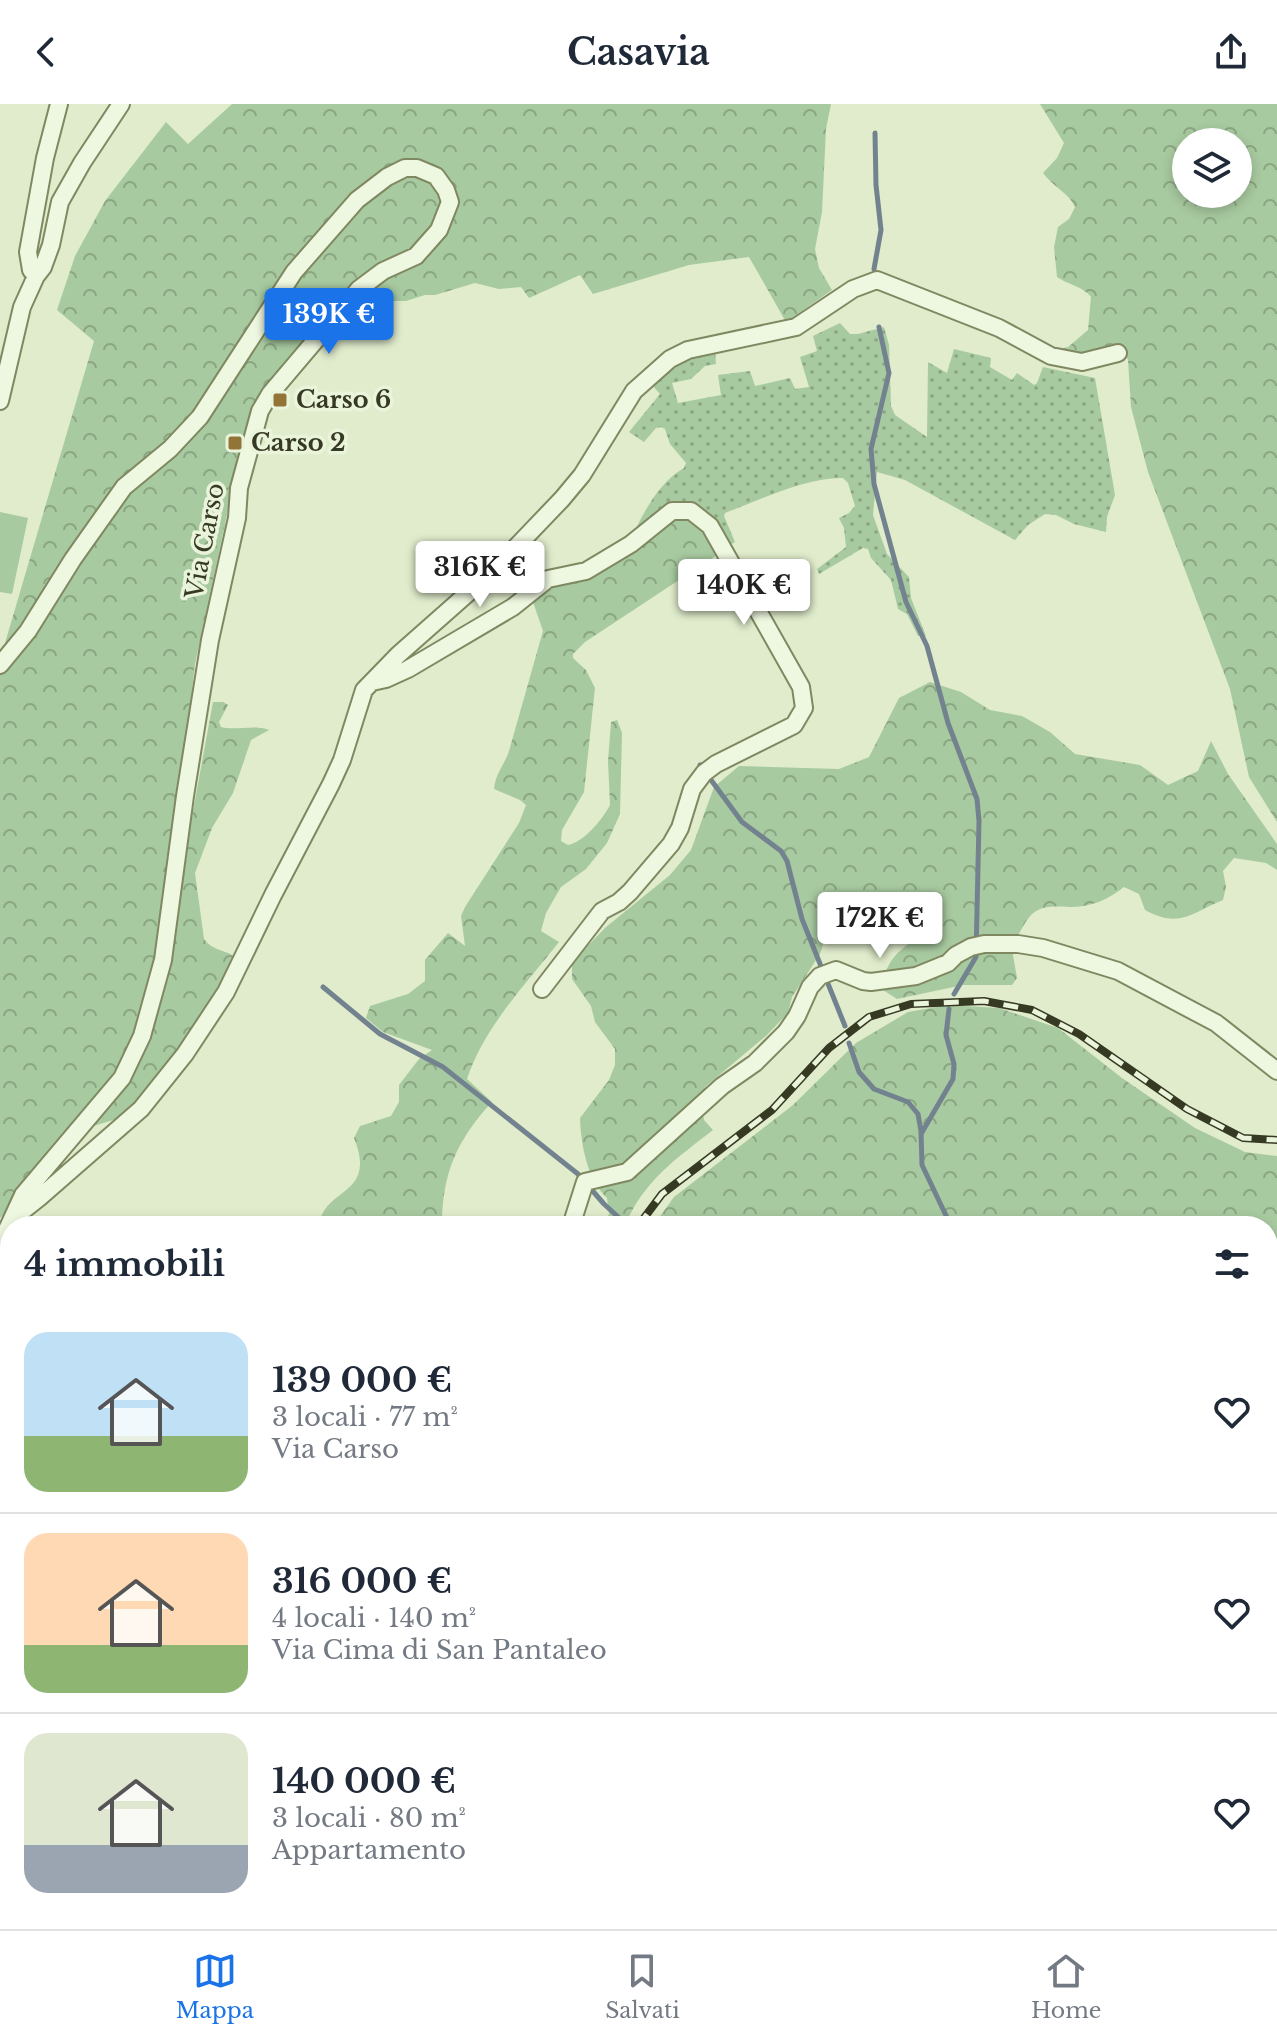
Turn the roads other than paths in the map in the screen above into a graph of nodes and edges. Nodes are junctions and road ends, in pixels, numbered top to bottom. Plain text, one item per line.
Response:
1 (59, 104) edge
2 (121, 104) edge
3 (36, 276) junction
4 (1118, 353) dead end
5 (2, 379) edge
6 (0, 401) edge
7 (0, 665) edge
8 (370, 682) junction
9 (542, 989) dead end
10 (1277, 1071) edge
11 (15, 1216) edge
12 (16, 1216) edge
13 (574, 1216) edge

1 - 3 street
2 - 3 street
3 - 5 street
4 - 8 street
5 - 6 street
7 - 11 street, Via Carso
8 - 9 street
8 - 12 street
10 - 13 street

